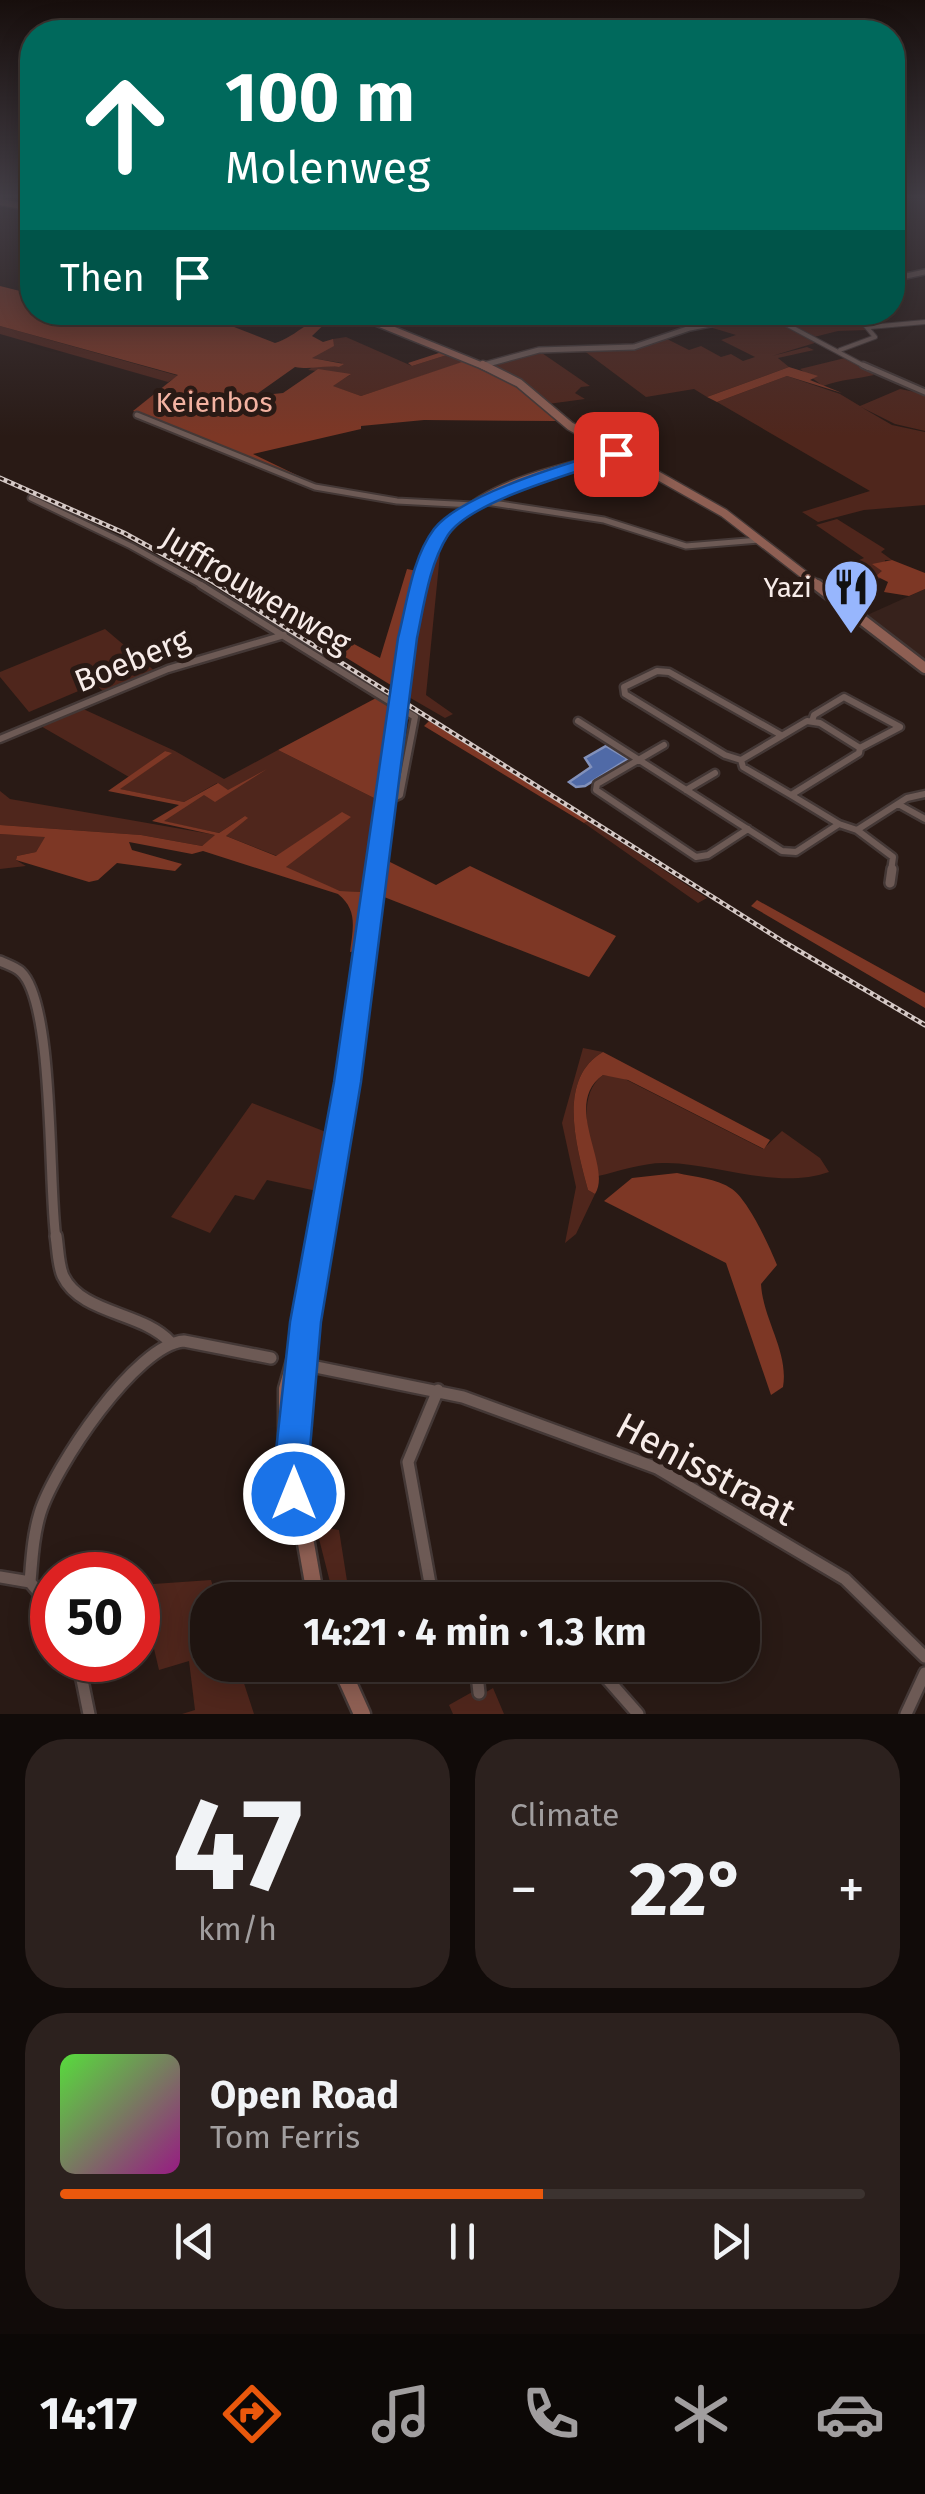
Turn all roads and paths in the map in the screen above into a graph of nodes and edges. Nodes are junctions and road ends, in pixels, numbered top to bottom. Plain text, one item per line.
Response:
1 (383, 325) edge
2 (707, 325) edge
3 (792, 325) edge
4 (866, 325) edge
5 (897, 325) edge
6 (869, 328) junction
7 (840, 350) junction
8 (484, 365) junction
9 (925, 392) edge
10 (138, 415) dead end
11 (615, 451) junction
12 (31, 498) dead end
13 (476, 503) junction
14 (760, 540) junction
15 (284, 634) junction
16 (925, 668) edge
17 (578, 721) dead end
18 (812, 721) junction
19 (781, 735) junction
20 (0, 739) edge
21 (664, 746) dead end
22 (860, 748) junction
23 (638, 760) junction
24 (741, 760) junction
25 (715, 773) dead end
26 (686, 790) junction
27 (925, 794) edge
28 (791, 795) junction
29 (385, 802) junction
30 (898, 804) junction
31 (925, 819) edge
32 (840, 824) junction
33 (748, 829) junction
34 (857, 830) junction
35 (890, 883) dead end
36 (0, 962) edge
37 (306, 1322) junction
38 (170, 1342) junction
39 (271, 1358) dead end
40 (311, 1366) dead end
41 (438, 1390) junction
42 (292, 1460) junction
43 (32, 1552) edge
44 (0, 1577) edge
45 (30, 1582) edge
46 (312, 1582) edge
47 (430, 1582) edge
48 (925, 1657) edge
49 (925, 1673) edge
50 (82, 1682) edge
51 (348, 1682) edge
52 (478, 1682) edge
53 (610, 1682) edge
54 (480, 1693) dead end
55 (89, 1714) edge
56 (362, 1714) edge
57 (638, 1714) edge
58 (906, 1714) edge

1 - 8 main road
2 - 8 street
3 - 7 street
4 - 6 street
5 - 6 street
6 - 7 street
7 - 9 street
8 - 11 main road
10 - 13 street
11 - 13 main road
11 - 14 main road
12 - 15 street, Juffrouwenweg
13 - 14 street
13 - 29 main road, bridge
14 - 16 main road
15 - 20 street, Boeberg
15 - 29 street, Juffrouwenweg
17 - 23 street
18 - 19 street
18 - 22 street
18 - 22 street
19 - 24 street
19 - 24 street
21 - 23 street
22 - 28 street
23 - 26 street
23 - 33 street
24 - 28 street
25 - 26 street
26 - 33 street
27 - 30 street
28 - 32 street
29 - 37 main road
30 - 31 street
30 - 34 street
32 - 33 street
32 - 34 street
34 - 35 street
36 - 38 street
37 - 42 main road
37 - 42 main road
38 - 39 street
38 - 43 street
40 - 41 street, Henisstraat
41 - 47 street
41 - 48 street, Henisstraat
42 - 46 main road
44 - 45 street
49 - 58 street
50 - 55 street
51 - 56 main road
52 - 54 street
53 - 57 street

